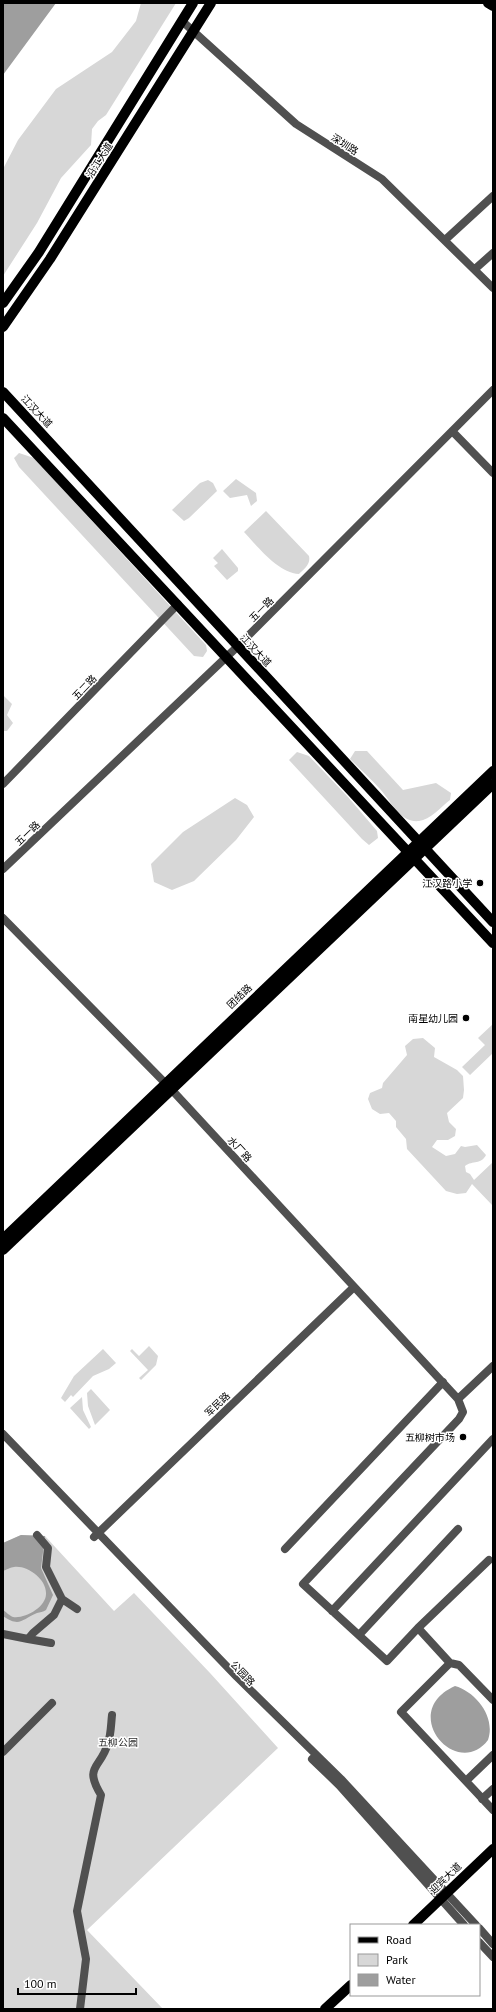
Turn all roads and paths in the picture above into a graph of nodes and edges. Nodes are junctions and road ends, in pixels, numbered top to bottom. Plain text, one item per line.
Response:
1 (194, 3) edge
2 (211, 3) edge
3 (488, 3) edge
4 (493, 6) edge
5 (182, 21) junction
6 (193, 31) junction
7 (493, 196) edge
8 (445, 240) junction
9 (493, 253) edge
10 (475, 269) junction
11 (493, 288) edge
12 (3, 303) edge
13 (3, 327) edge
14 (493, 390) edge
15 (3, 392) edge
16 (3, 418) edge
17 (452, 431) junction
18 (493, 473) edge
19 (178, 604) junction
20 (237, 647) junction
21 (227, 656) junction
22 (493, 771) edge
23 (3, 784) edge
24 (493, 784) edge
25 (422, 845) junction
26 (412, 855) junction
27 (3, 869) edge
28 (3, 918) edge
29 (493, 922) edge
30 (493, 943) edge
31 (168, 1087) junction
32 (3, 1240) edge
33 (3, 1250) edge
34 (354, 1287) junction
35 (493, 1366) edge
36 (443, 1382) junction
37 (458, 1399) junction
38 (3, 1434) edge
39 (3, 1439) edge
40 (493, 1439) edge
41 (458, 1529) dead end
42 (37, 1535) dead end
43 (96, 1535) junction
44 (285, 1549) dead end
45 (489, 1560) dead end
46 (62, 1599) junction
47 (77, 1609) dead end
48 (332, 1611) junction
49 (418, 1628) junction
50 (3, 1634) edge
51 (359, 1635) junction
52 (28, 1640) junction
53 (51, 1644) dead end
54 (450, 1663) junction
55 (493, 1700) edge
56 (52, 1702) dead end
57 (112, 1715) dead end
58 (3, 1752) edge
59 (493, 1755) edge
60 (466, 1781) junction
61 (493, 1789) edge
62 (482, 1799) junction
63 (493, 1810) edge
64 (493, 1848) edge
65 (493, 1857) edge
66 (446, 1898) junction
67 (414, 1924) edge
68 (423, 1924) edge
69 (463, 1924) edge
70 (475, 1924) edge
71 (480, 1929) edge
72 (480, 1943) edge
73 (493, 1944) edge
74 (493, 1957) edge
75 (350, 1986) edge
76 (350, 1994) edge
77 (80, 2009) edge
78 (326, 2009) edge
79 (334, 2009) edge

1 - 5 main road, 沿江大道
2 - 6 main road, 沿江大道
3 - 4 main road
5 - 6 street, 深圳路
5 - 12 main road, 沿江大道
6 - 8 street, 深圳路
6 - 13 main road, 沿江大道
7 - 8 street
8 - 10 street, 深圳路
9 - 10 street
10 - 11 street, 深圳路
14 - 17 street, 五一路
15 - 20 main road, 江汉大道
16 - 19 main road
17 - 18 street
17 - 20 street, 五一路
19 - 21 main road
19 - 23 street, 五二路
20 - 21 street, 五一路
20 - 25 main road, 江汉大道
21 - 26 main road
21 - 27 street, 五一路
22 - 25 main road, 团结路
24 - 25 main road, 团结路
25 - 26 main road, 团结路
25 - 29 main road, 江汉大道
26 - 30 main road
26 - 31 main road, 团结路
28 - 31 street, 水厂路
31 - 32 main road, 团结路
31 - 33 main road, 团结路
31 - 34 street, 水厂路
34 - 36 street, 水厂路
34 - 43 street, 军民路
35 - 37 street
36 - 37 street, 水厂路
36 - 44 street
37 - 48 street
38 - 43 street
39 - 43 street
40 - 48 street
41 - 51 street
42 - 46 street
43 - 66 street
45 - 49 street
46 - 47 street
46 - 52 street
48 - 51 street
49 - 51 street
49 - 54 street
50 - 52 street
52 - 53 street
54 - 55 street
54 - 60 street
56 - 58 street
57 - 77 street
59 - 60 street
60 - 62 street
61 - 62 street
62 - 63 street
64 - 66 main road, 迎宾大道
65 - 66 main road, 迎宾大道
66 - 67 main road, 迎宾大道
66 - 68 main road, 迎宾大道
66 - 69 street
66 - 70 street
71 - 73 street
72 - 74 street
75 - 78 main road
76 - 79 main road

